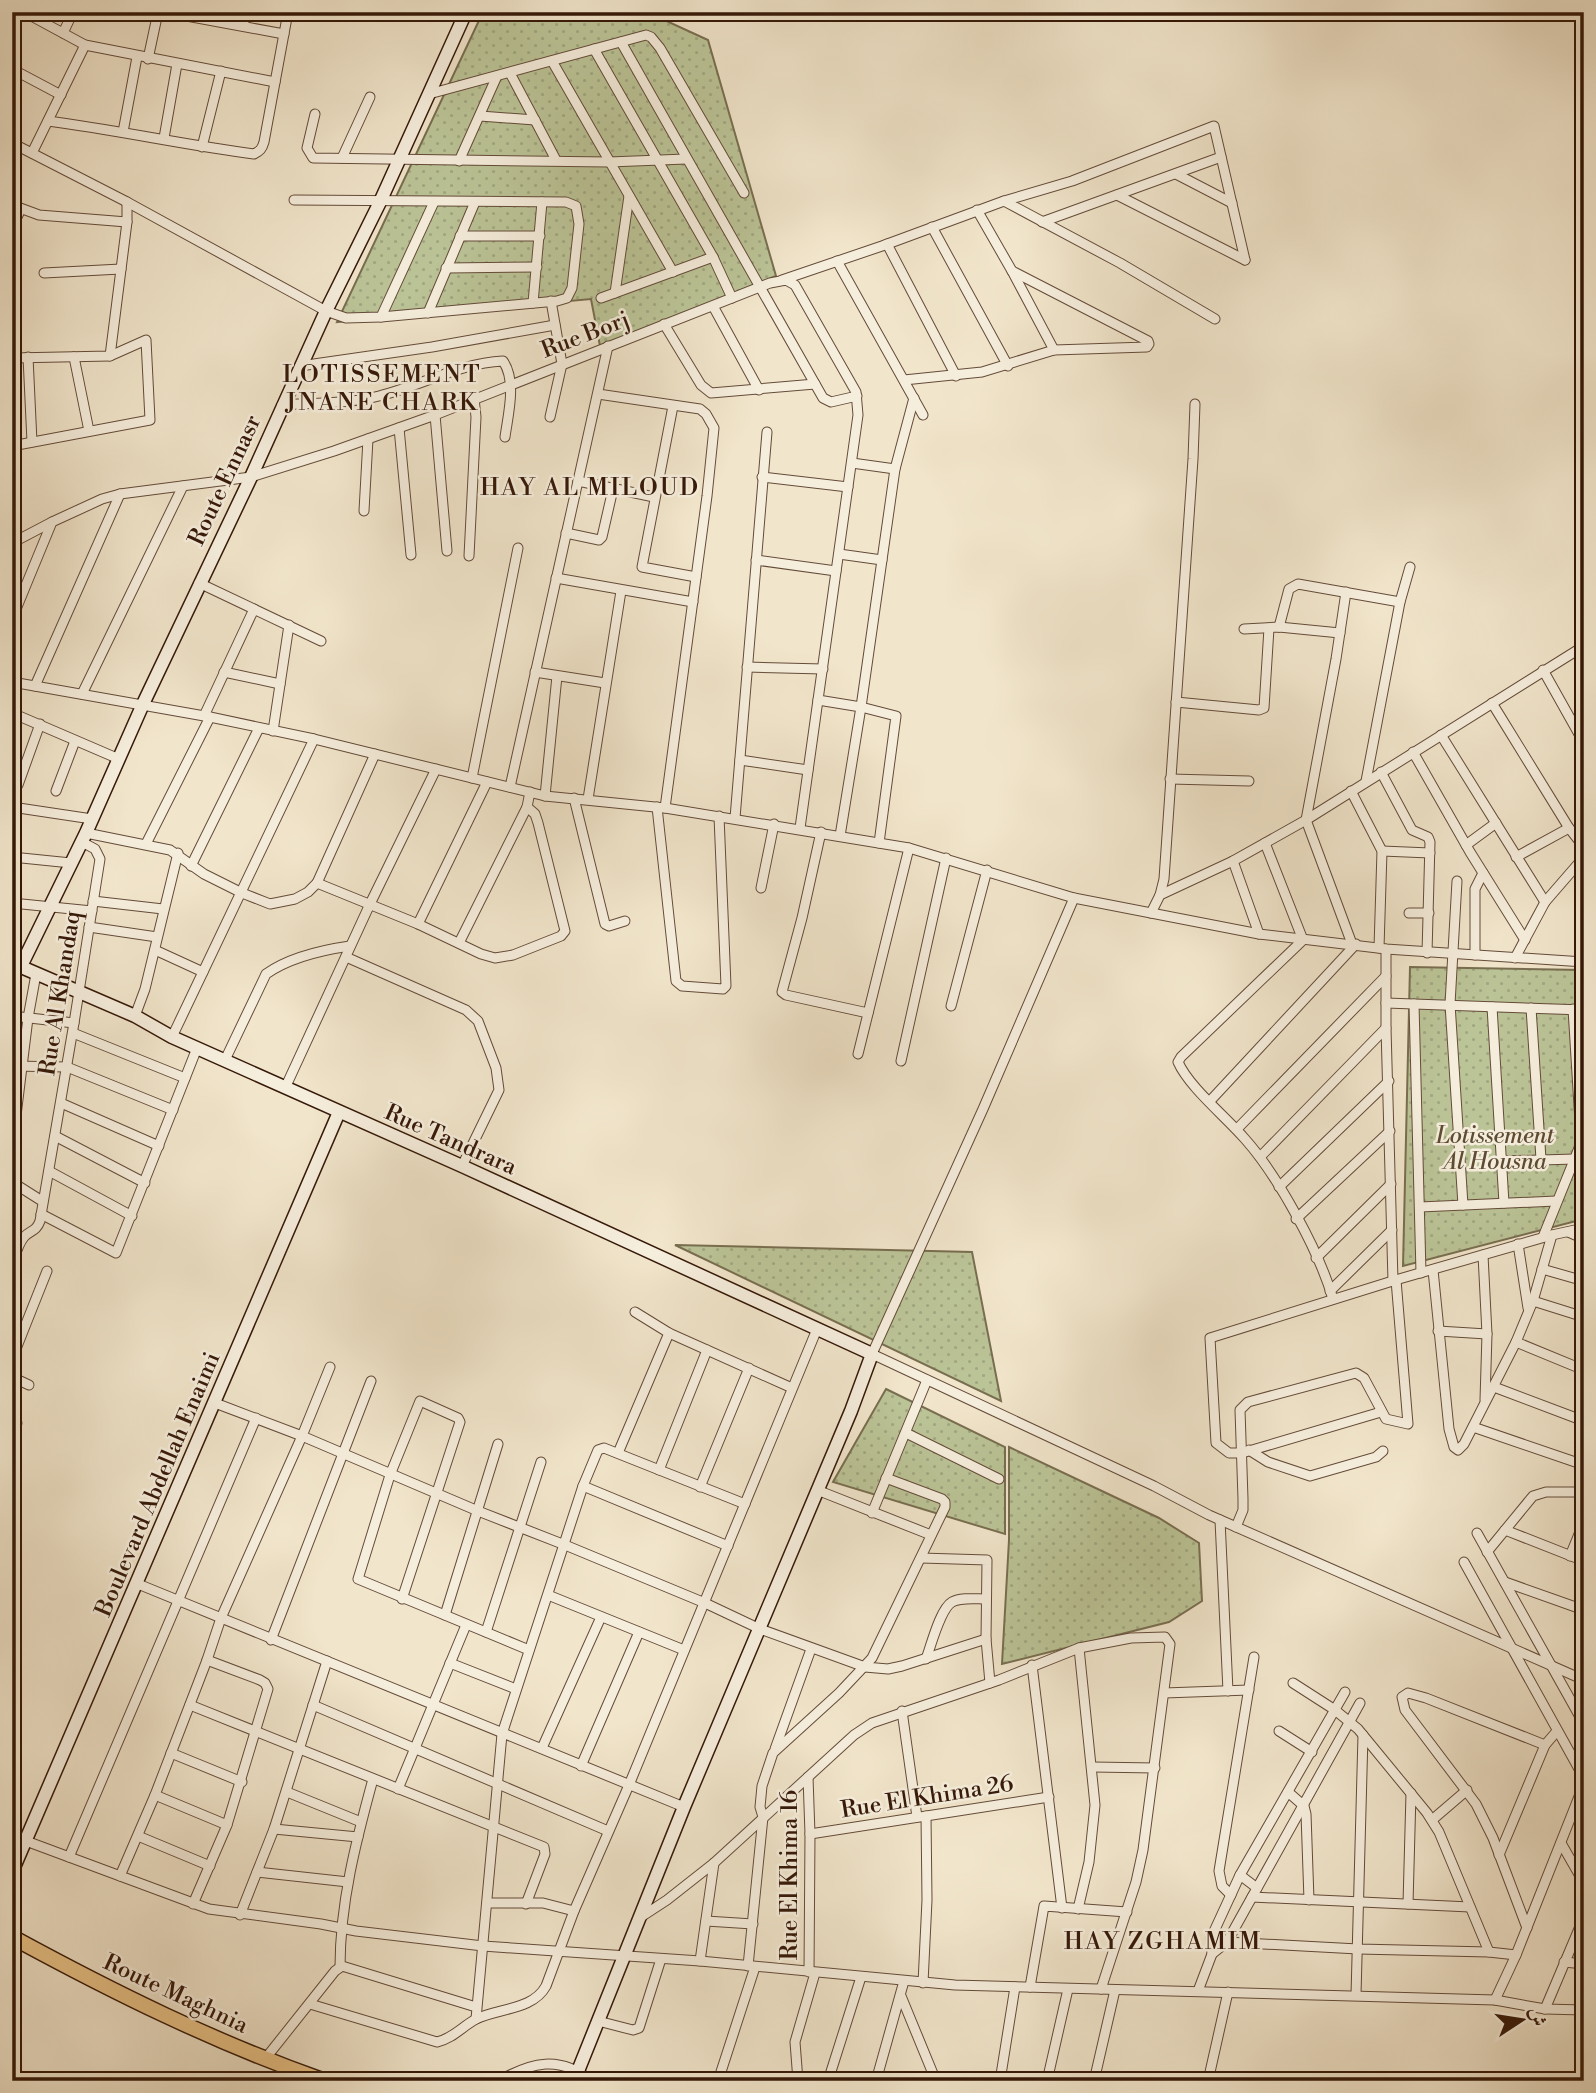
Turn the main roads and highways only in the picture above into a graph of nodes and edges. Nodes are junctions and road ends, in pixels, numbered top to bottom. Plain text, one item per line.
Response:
1 (12, 1937) edge
2 (325, 2081) edge

1 - 2 main road, Route Maghnia

